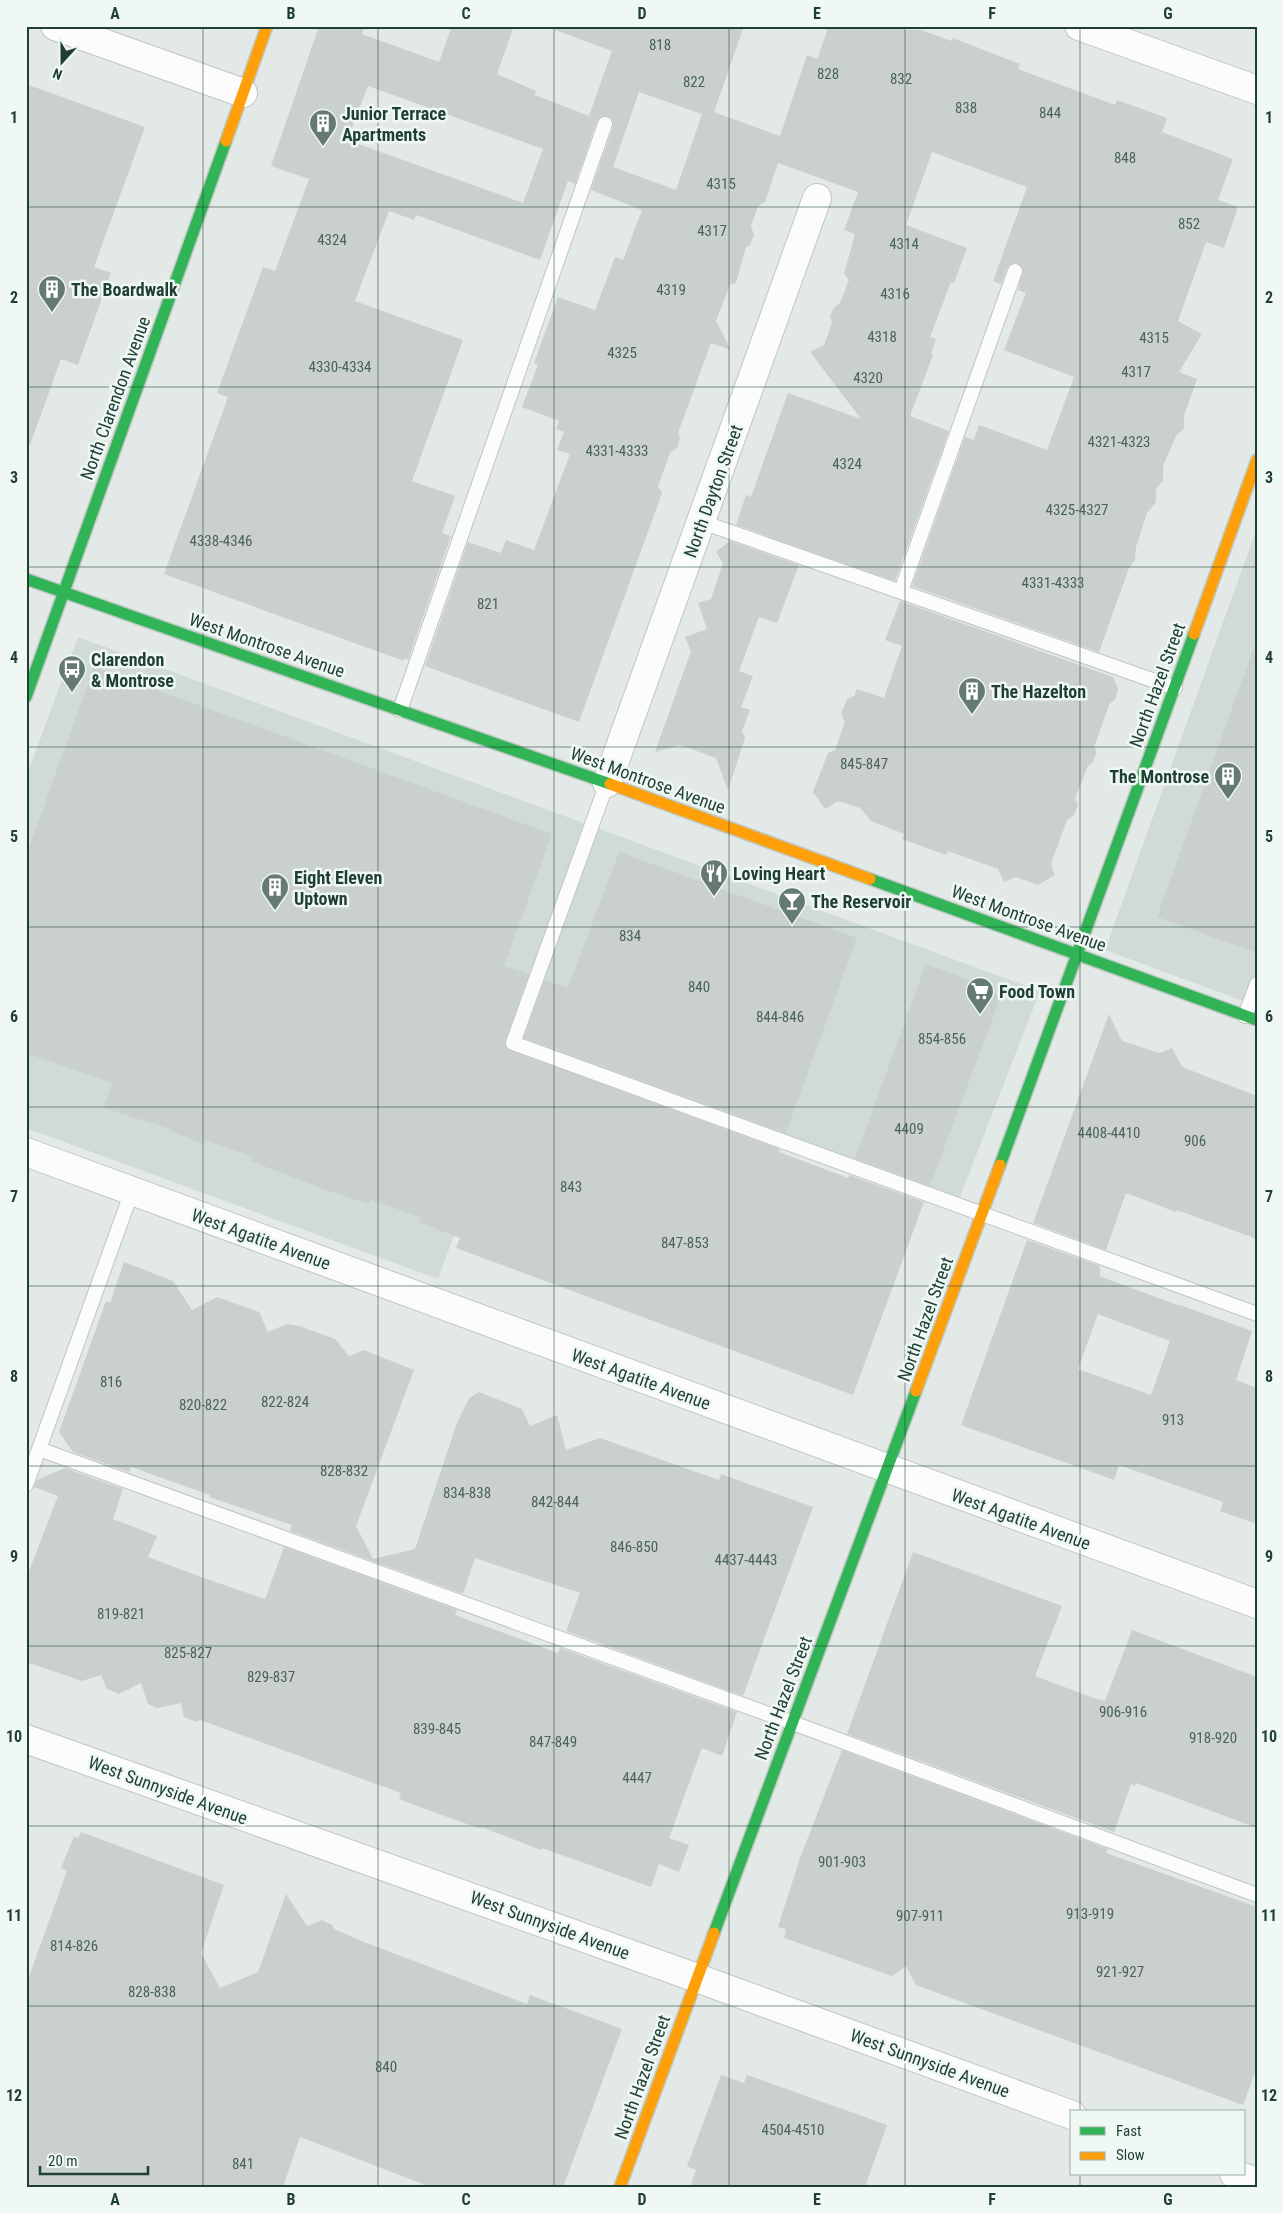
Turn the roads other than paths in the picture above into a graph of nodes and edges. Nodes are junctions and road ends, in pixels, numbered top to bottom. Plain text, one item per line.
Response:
1 (55, 26) edge
2 (267, 26) edge
3 (1078, 26) edge
4 (1257, 90) edge
5 (243, 93) junction
6 (605, 124) dead end
7 (817, 198) dead end
8 (1015, 271) dead end
9 (1257, 460) edge
10 (702, 522) junction
11 (26, 579) edge
12 (902, 591) junction
13 (64, 592) junction
14 (1175, 688) junction
15 (26, 697) edge
16 (400, 710) junction
17 (607, 784) junction
18 (1079, 954) junction
19 (1257, 984) edge
20 (1251, 1018) edge
21 (26, 1152) edge
22 (132, 1191) junction
23 (982, 1215) junction
24 (1257, 1314) edge
25 (39, 1449) junction
26 (887, 1470) junction
27 (26, 1485) edge
28 (1257, 1604) edge
29 (792, 1723) junction
30 (26, 1739) edge
31 (1257, 1895) edge
32 (697, 1978) junction
33 (1070, 2114) edge
34 (1240, 2176) edge
35 (1257, 2182) edge
36 (620, 2187) edge

1 - 5 street
2 - 5 street, North Clarendon Avenue
3 - 4 street
5 - 13 street, North Clarendon Avenue
6 - 16 lane
7 - 10 street, North Dayton Street
8 - 12 lane
9 - 14 street, North Hazel Street
10 - 12 lane
10 - 17 street, North Dayton Street
11 - 13 street, West Montrose Avenue
12 - 14 lane
13 - 15 street, North Clarendon Avenue
13 - 16 street, West Montrose Avenue
14 - 18 street, North Hazel Street
16 - 17 street, West Montrose Avenue
17 - 18 street, West Montrose Avenue
17 - 23 lane
18 - 20 street, West Montrose Avenue
18 - 23 street, North Hazel Street
19 - 20 lane
21 - 22 street, West Agatite Avenue
22 - 25 lane
22 - 26 street, West Agatite Avenue
23 - 24 lane
23 - 26 street, North Hazel Street
25 - 27 lane
25 - 29 lane
26 - 28 street, West Agatite Avenue
26 - 29 street, North Hazel Street
29 - 31 lane
29 - 32 street, North Hazel Street
30 - 32 street, West Sunnyside Avenue
32 - 33 street, West Sunnyside Avenue
32 - 36 street, North Hazel Street
34 - 35 street

